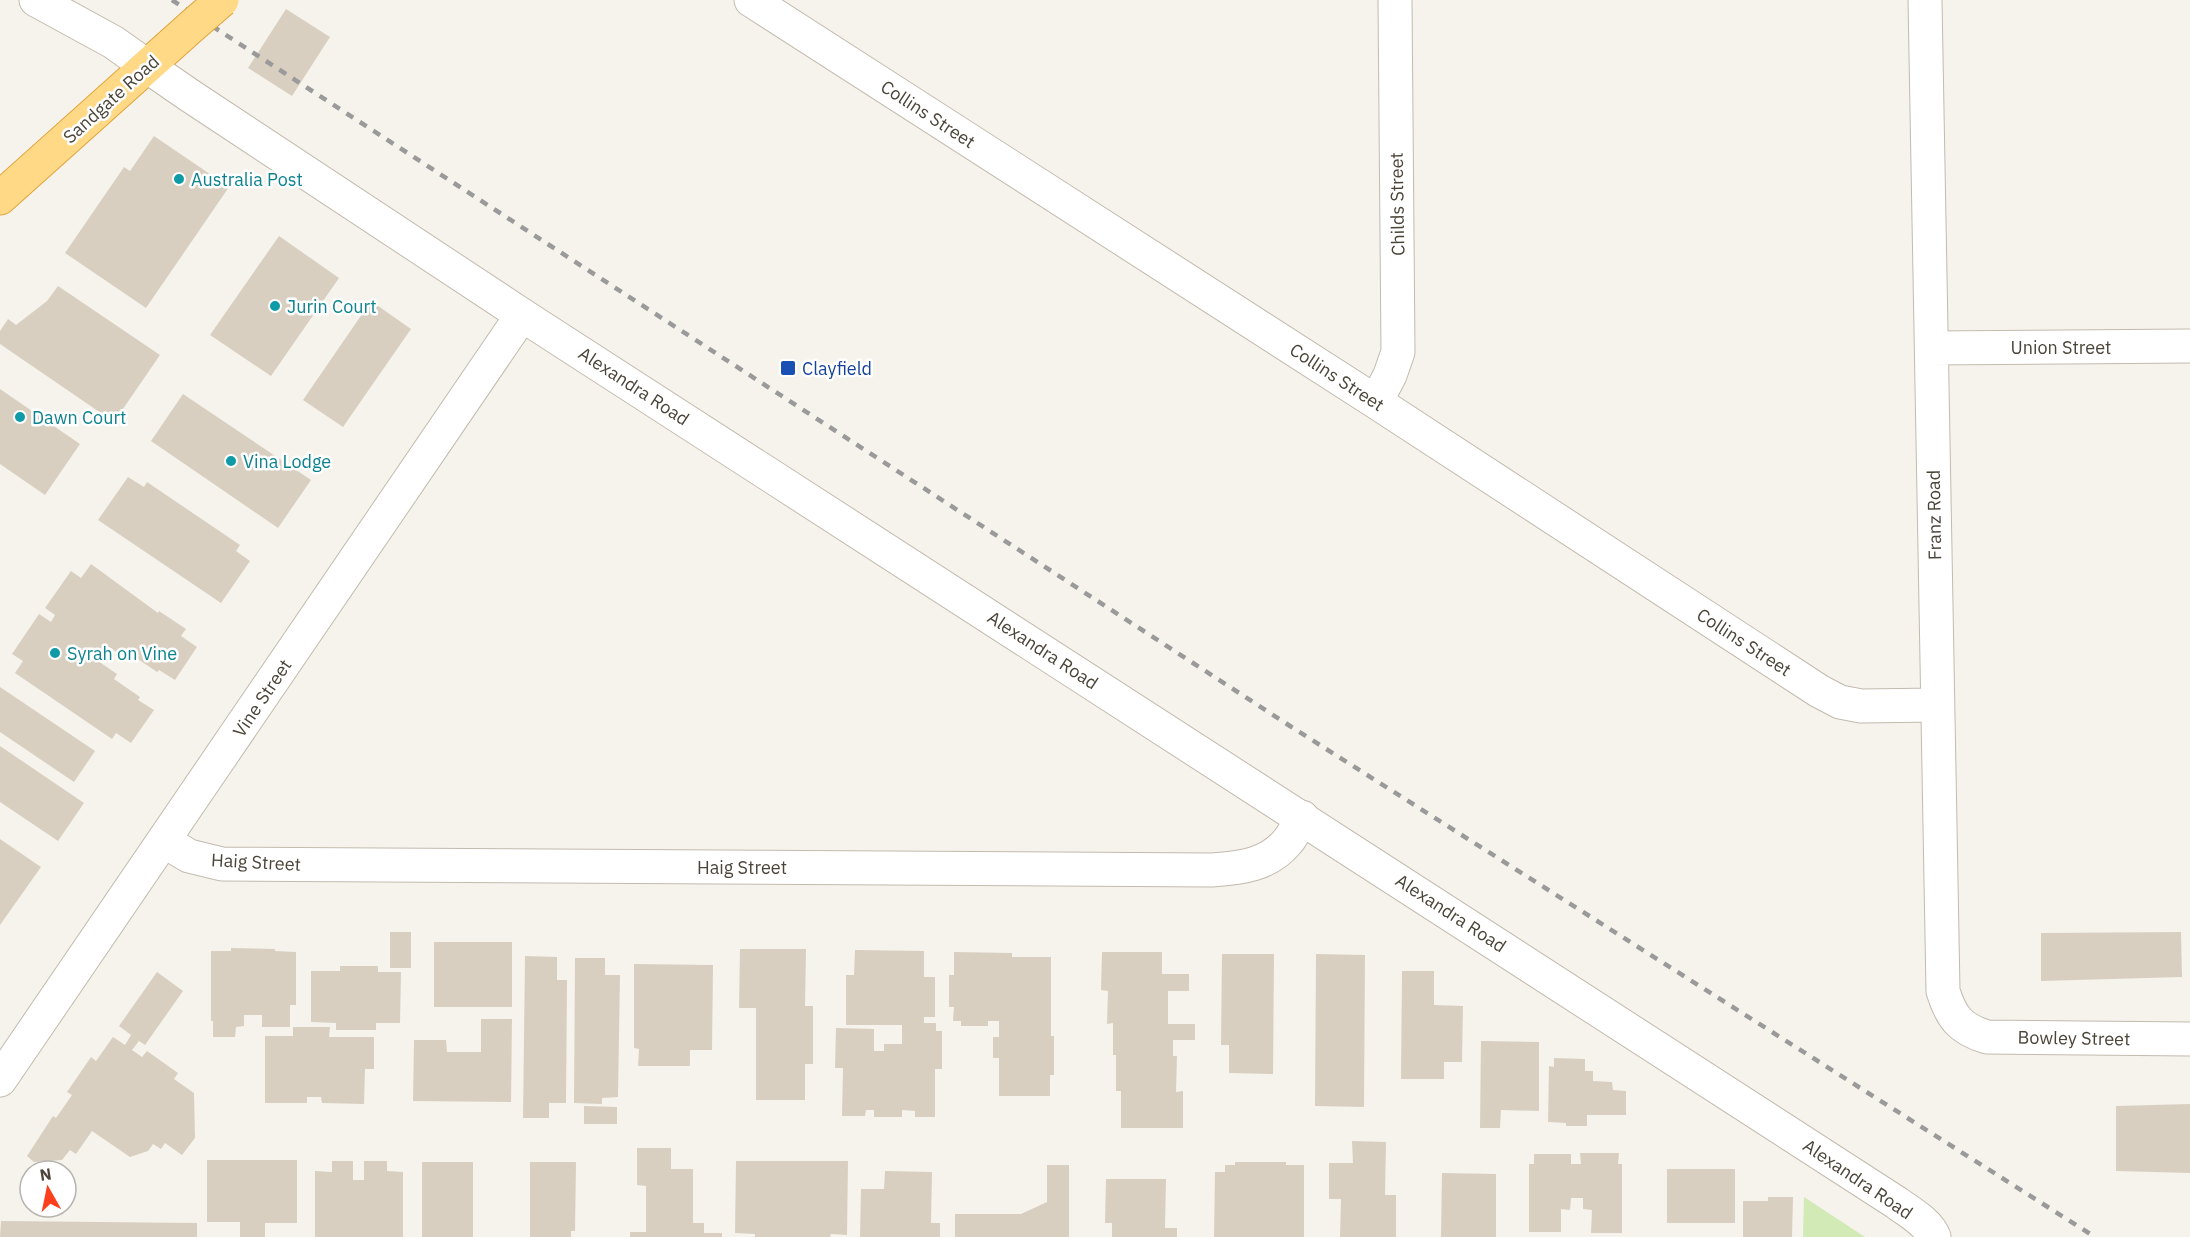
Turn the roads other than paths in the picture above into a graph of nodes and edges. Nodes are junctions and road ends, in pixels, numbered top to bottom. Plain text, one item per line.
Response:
1 (36, 0) edge
2 (222, 0) edge
3 (751, 0) edge
4 (1395, 0) edge
5 (1925, 0) edge
6 (147, 66) junction
7 (0, 198) edge
8 (522, 315) junction
9 (2190, 346) edge
10 (1932, 348) junction
11 (1376, 402) junction
12 (1936, 705) junction
13 (1302, 816) junction
14 (164, 841) junction
15 (1962, 1025) joint
16 (2190, 1039) edge
17 (0, 1080) edge
18 (1934, 1237) edge

1 - 6 street, Alexandra Road
2 - 6 highway, Sandgate Road, bridge
3 - 11 street, Collins Street
4 - 11 street, Childs Street
5 - 10 street, Franz Road
6 - 7 highway, Sandgate Road
6 - 8 street, Alexandra Road
8 - 13 street, Alexandra Road
8 - 14 street, Vine Street
9 - 10 street, Union Street
10 - 12 street, Franz Road
11 - 12 street, Collins Street
12 - 15 street, Franz Road
13 - 14 street, Haig Street
13 - 18 street, Alexandra Road
14 - 17 street, Vine Street
15 - 16 street, Bowley Street

